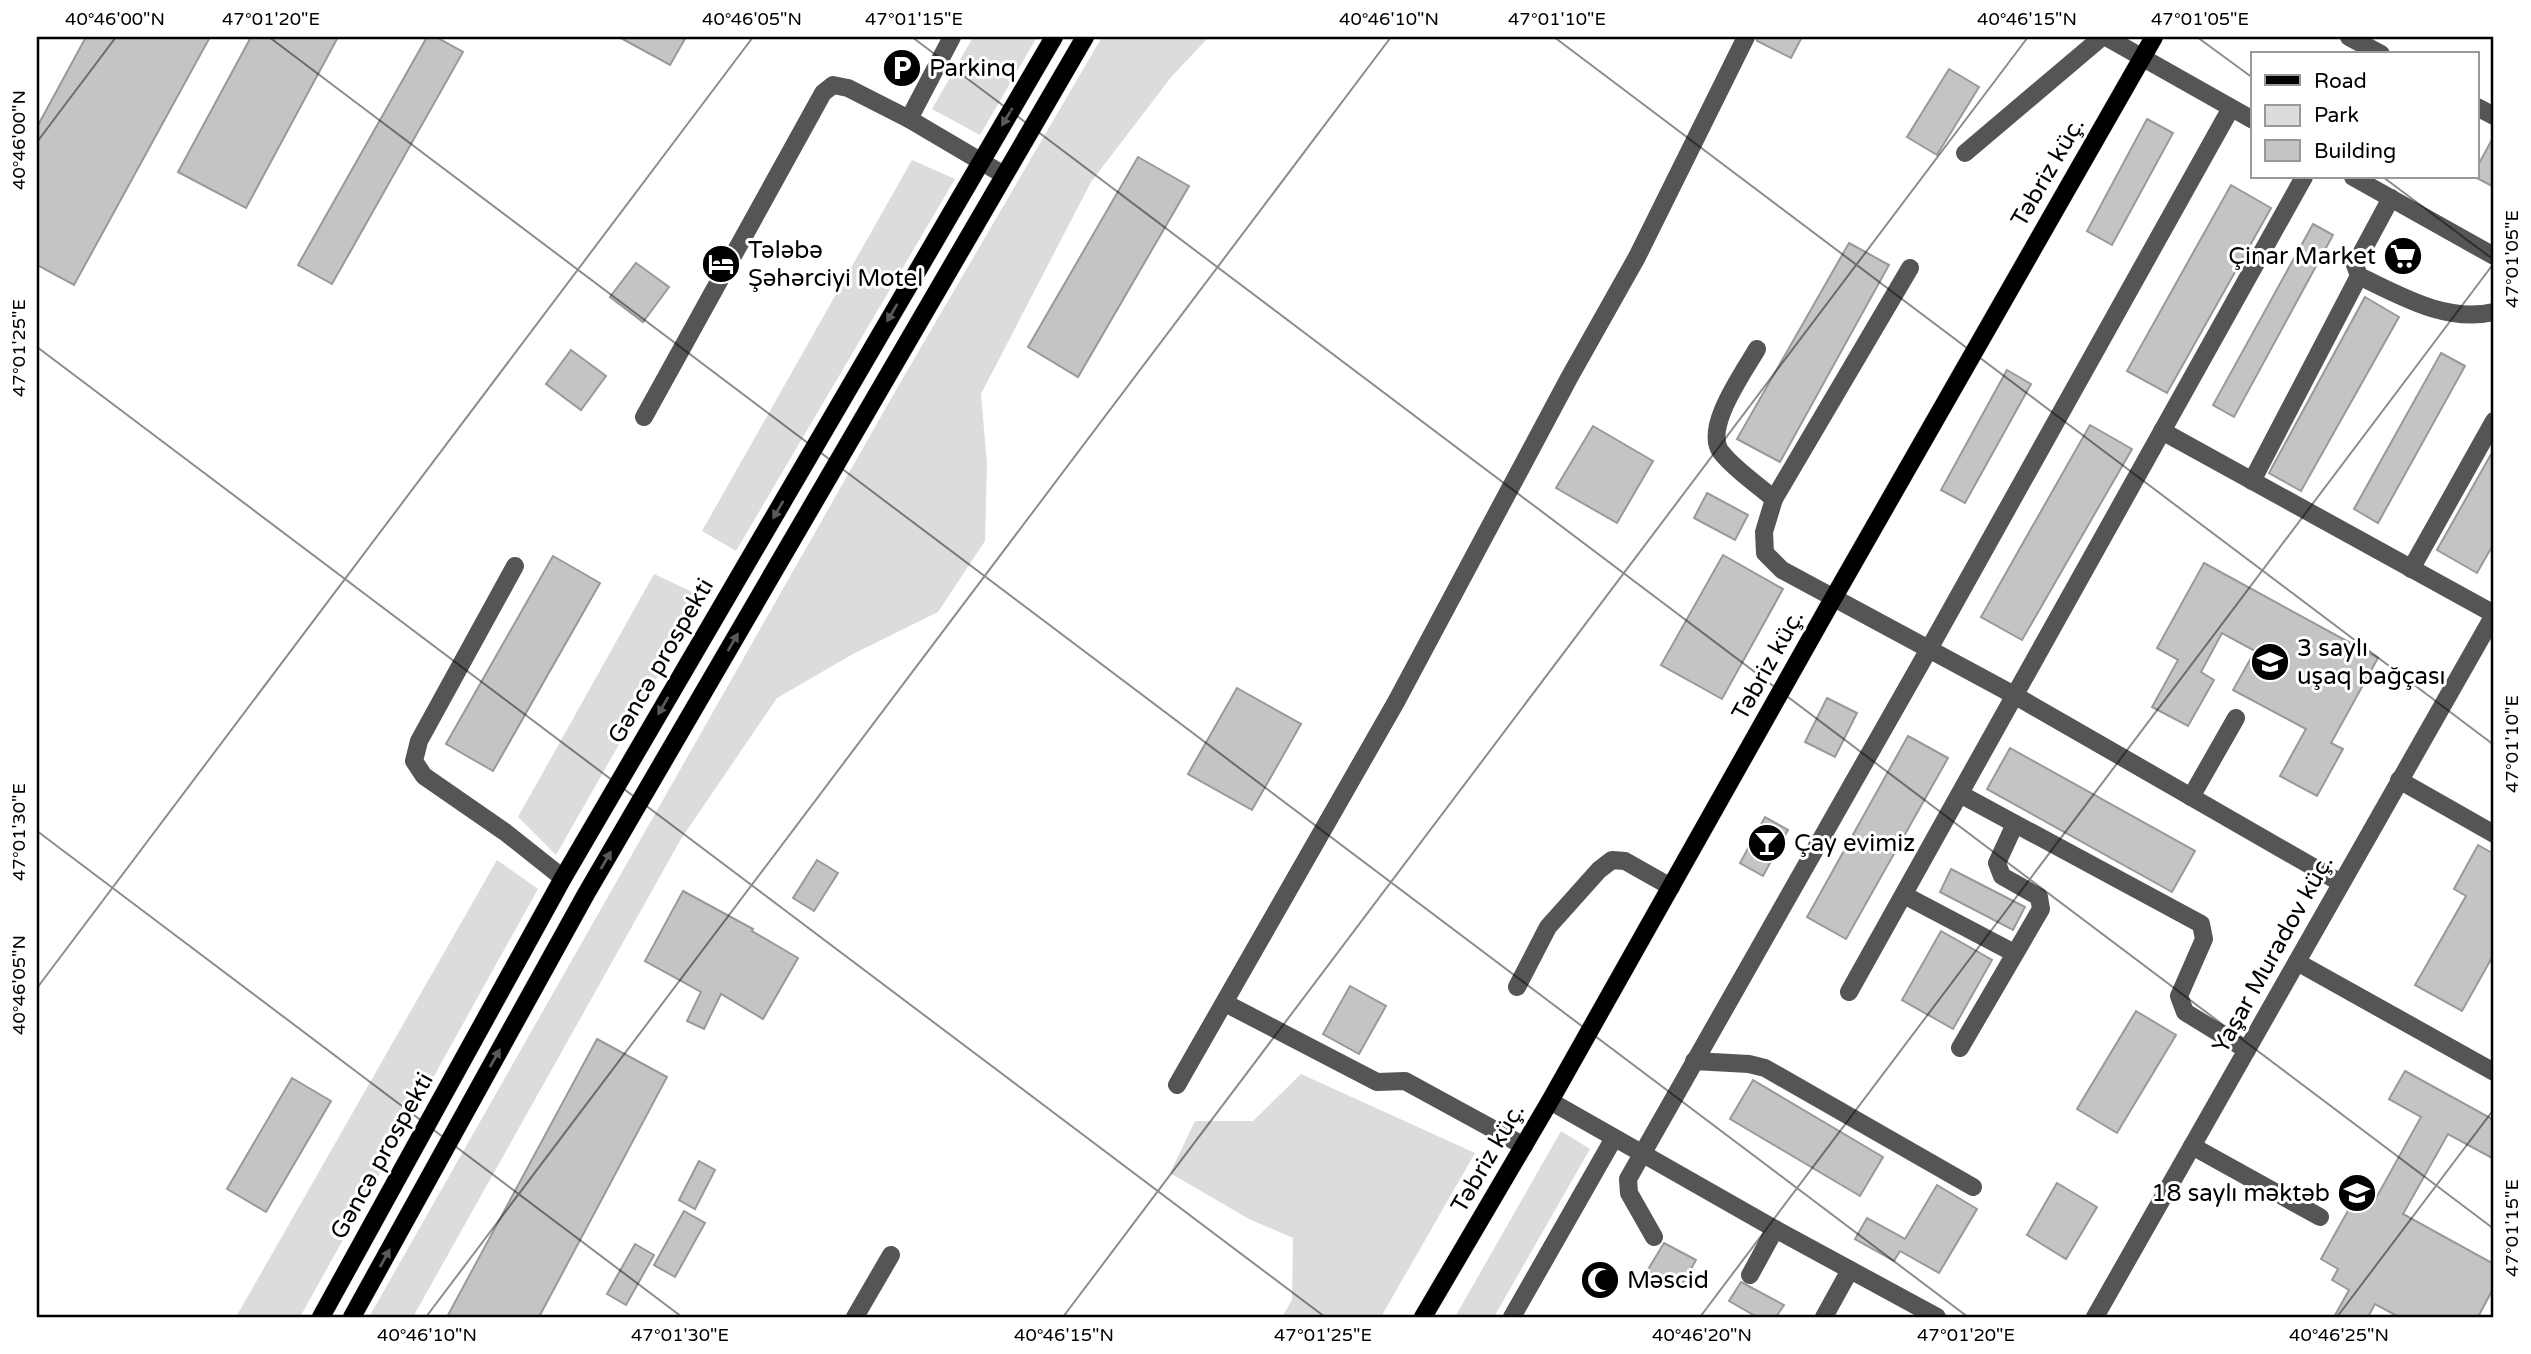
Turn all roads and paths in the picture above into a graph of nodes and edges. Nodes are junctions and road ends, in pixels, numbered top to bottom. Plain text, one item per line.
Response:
1 (952, 37) edge
2 (1054, 37) edge
3 (1084, 37) edge
4 (1746, 37) edge
5 (2104, 37) edge
6 (2154, 37) edge
7 (2348, 37) edge
8 (2377, 52) edge
9 (2142, 57) junction
10 (2231, 108) junction
11 (2478, 108) edge
12 (2494, 116) edge
13 (909, 119) junction
14 (2251, 119) edge
15 (1965, 153) dead end
16 (981, 161) junction
17 (1004, 175) junction
18 (2303, 178) edge
19 (2355, 178) edge
20 (2391, 198) junction
21 (2494, 256) edge
22 (1910, 268) dead end
23 (2359, 276) junction
24 (2494, 312) edge
25 (1757, 349) dead end
26 (644, 417) dead end
27 (2494, 421) edge
28 (2162, 431) junction
29 (2252, 481) junction
30 (1774, 499) junction
31 (514, 566) dead end
32 (2412, 569) junction
33 (1834, 597) junction
34 (2494, 615) edge
35 (1929, 649) junction
36 (2014, 695) junction
37 (2236, 718) dead end
38 (2399, 780) junction
39 (1960, 794) junction
40 (2191, 797) junction
41 (2015, 824) junction
42 (2494, 834) edge
43 (563, 878) junction
44 (2341, 883) junction
45 (1671, 887) junction
46 (1904, 895) junction
47 (2014, 953) junction
48 (2297, 962) junction
49 (1517, 986) dead end
50 (1849, 992) dead end
51 (1225, 1003) junction
52 (1960, 1048) dead end
53 (2247, 1049) junction
54 (1694, 1061) junction
55 (2494, 1072) edge
56 (1177, 1085) dead end
57 (1550, 1101) junction
58 (1614, 1139) junction
59 (1524, 1146) junction
60 (2192, 1146) junction
61 (1642, 1154) junction
62 (1973, 1187) dead end
63 (2320, 1217) dead end
64 (1775, 1229) junction
65 (1654, 1237) dead end
66 (891, 1255) dead end
67 (1850, 1270) junction
68 (1750, 1275) dead end
69 (321, 1317) edge
70 (352, 1317) edge
71 (855, 1317) edge
72 (1423, 1317) edge
73 (1512, 1317) edge
74 (1824, 1317) edge
75 (1937, 1317) edge
76 (2095, 1317) edge

1 - 13 street
2 -> 16 main road, Gəncə prospekti
3 - 17 main road
4 - 51 street
5 - 9 street
5 - 15 street
6 - 9 main road, Təbriz küç.
7 - 8 street
9 - 10 street
9 - 33 main road, Təbriz küç.
10 - 14 street
10 - 35 street
11 - 12 street
13 - 16 street
13 - 26 street
16 - 17 street
16 -> 43 main road, Gəncə prospekti
70 -> 17 main road
18 - 28 street
19 - 20 street
20 - 21 street
20 - 23 street
22 - 30 street
23 - 24 street
23 - 29 street
25 - 30 street
27 - 32 street
28 - 29 street
28 - 36 street
29 - 32 street
30 - 33 street
31 - 43 street
32 - 34 street
33 - 35 street
33 - 45 main road, Təbriz küç.
34 - 38 street, Yaşar Muradov küç.
35 - 36 street
35 - 54 street
36 - 39 street
36 - 40 street
37 - 40 street
38 - 42 street
38 - 44 street, Yaşar Muradov küç.
39 - 41 street
39 - 46 street
40 - 44 street
41 - 47 street
41 - 53 street
43 - 69 main road, Gəncə prospekti
44 - 48 street, Yaşar Muradov küç.
45 - 49 street
45 - 57 main road, Təbriz küç.
46 - 47 street
46 - 50 street
47 - 52 street
48 - 53 street, Yaşar Muradov küç.
48 - 55 street
51 - 56 street
51 - 59 street
53 - 60 street, Yaşar Muradov küç.
54 - 61 street
54 - 62 street
57 - 58 street
57 - 59 main road, Təbriz küç.
58 - 61 street
58 - 73 street
59 - 72 main road, Təbriz küç.
60 - 63 street
60 - 76 street, Yaşar Muradov küç.
61 - 64 street
61 - 65 street
64 - 67 street
64 - 68 street
66 - 71 street
67 - 74 street
67 - 75 street

